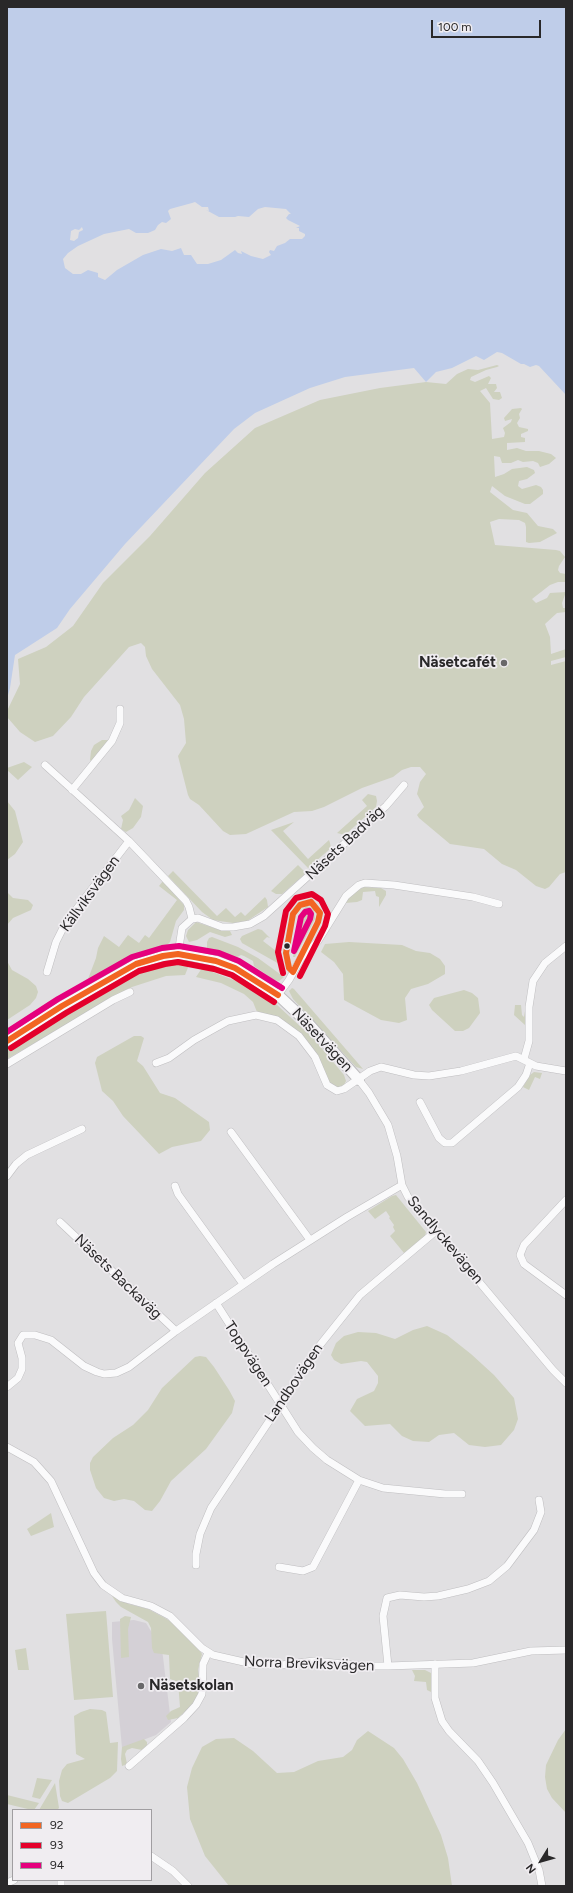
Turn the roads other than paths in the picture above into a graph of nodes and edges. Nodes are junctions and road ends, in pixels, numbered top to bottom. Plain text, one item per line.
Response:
1 (120, 709) dead end
2 (45, 766) dead end
3 (404, 785) dead end
4 (72, 790) junction
5 (129, 841) junction
6 (499, 904) dead end
7 (192, 919) junction
8 (566, 946) edge
9 (178, 954) junction
10 (47, 972) dead end
11 (130, 992) dead end
12 (278, 995) junction
13 (7, 1041) edge
14 (527, 1061) junction
15 (156, 1063) dead end
16 (7, 1064) edge
17 (566, 1071) edge
18 (358, 1080) junction
19 (420, 1102) dead end
20 (82, 1129) dead end
21 (230, 1132) dead end
22 (7, 1176) edge
23 (402, 1185) junction
24 (175, 1186) dead end
25 (566, 1200) edge
26 (60, 1222) dead end
27 (436, 1231) junction
28 (310, 1240) junction
29 (243, 1284) junction
30 (566, 1295) edge
31 (216, 1304) junction
32 (176, 1331) junction
33 (566, 1383) edge
34 (10, 1386) edge
35 (280, 1404) junction
36 (7, 1447) edge
37 (359, 1480) junction
38 (462, 1494) dead end
39 (539, 1500) dead end
40 (196, 1565) dead end
41 (279, 1567) dead end
42 (566, 1650) edge
43 (208, 1653) junction
44 (435, 1664) junction
45 (388, 1666) junction
46 (129, 1766) dead end
47 (152, 1857) edge
48 (188, 1886) edge
49 (542, 1886) edge

1 - 4 street
2 - 4 street, Källviksvägen
3 - 7 street, Näsets Badväg
4 - 5 street, Källviksvägen
5 - 7 street, Källviksvägen
5 - 10 street, Källviksvägen
6 - 12 street
7 - 9 street
8 - 14 street
9 - 12 street, Näsetvägen
9 - 13 street, Näsetvägen
11 - 16 street
12 - 18 street, Näsetvägen
14 - 17 street
14 - 18 street
14 - 19 street
15 - 18 street
18 - 23 street, Sandlyckevägen
20 - 22 street
21 - 28 street
23 - 27 street, Sandlyckevägen
23 - 28 street, Näsets Backaväg
24 - 29 street
25 - 30 street
26 - 32 street, Näsets Backaväg
27 - 33 street, Sandlyckevägen
27 - 35 street, Landbovägen
28 - 29 street, Näsets Backaväg
29 - 31 street, Näsets Backaväg
31 - 32 street, Näsets Backaväg
31 - 35 street, Toppvägen
32 - 34 street, Näsets Backaväg
35 - 37 street, Toppvägen
35 - 40 street, Landbovägen
36 - 43 street, Norra Breviksvägen
37 - 38 street, Toppvägen
37 - 41 street
39 - 45 street
42 - 44 street, Norra Breviksvägen
43 - 45 street, Norra Breviksvägen
43 - 46 street
44 - 45 street, Norra Breviksvägen
44 - 49 street
47 - 48 street

